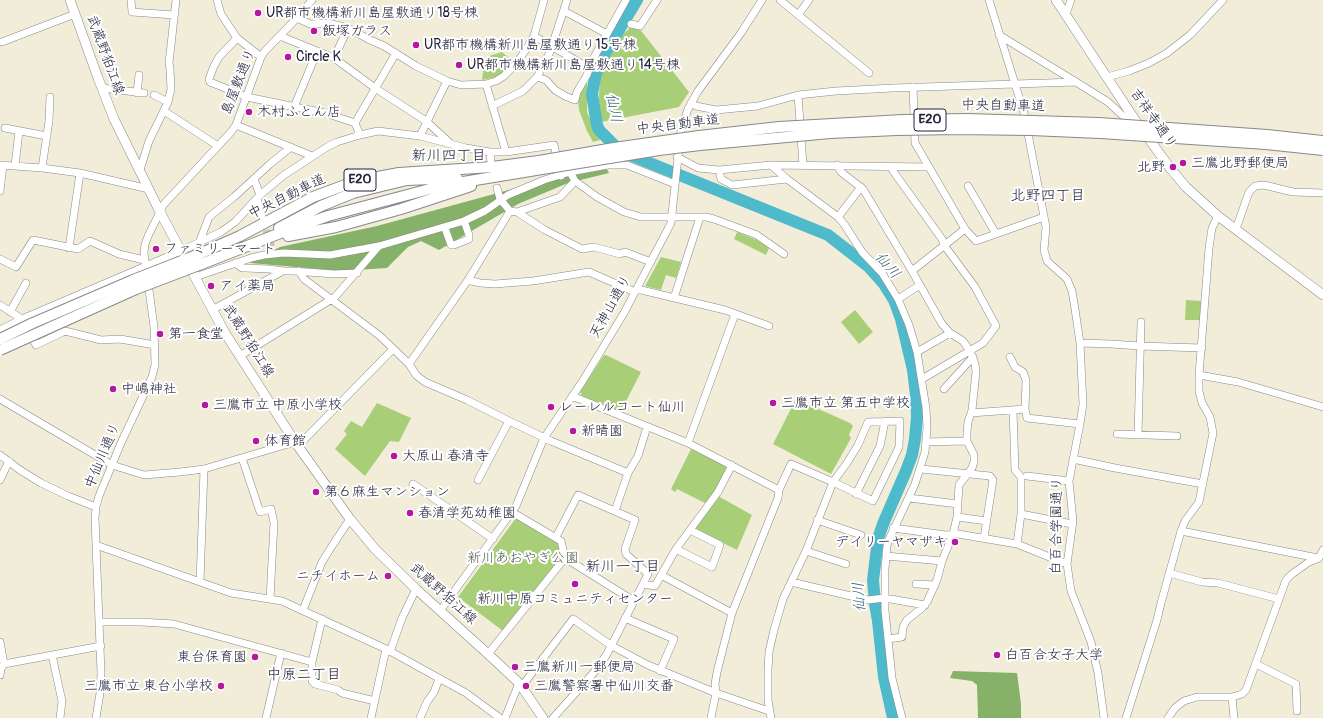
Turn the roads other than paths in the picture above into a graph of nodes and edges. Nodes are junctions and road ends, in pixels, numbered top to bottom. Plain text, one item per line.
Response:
1 (70, 0) edge
2 (131, 0) edge
3 (176, 0) edge
4 (217, 0) edge
5 (312, 0) edge
6 (544, 0) edge
7 (567, 0) edge
8 (626, 0) edge
9 (657, 0) edge
10 (762, 0) edge
11 (780, 0) edge
12 (809, 0) edge
13 (988, 0) edge
14 (1056, 0) edge
15 (1071, 0) edge
16 (1223, 0) edge
17 (564, 12) junction
18 (75, 14) junction
19 (1066, 14) junction
20 (174, 15) junction
21 (798, 15) junction
22 (297, 18) junction
23 (631, 24) dead end
24 (348, 28) junction
25 (607, 34) junction
26 (999, 35) junction
27 (280, 36) junction
28 (534, 36) junction
29 (236, 38) junction
30 (2, 42) dead end
31 (552, 47) junction
32 (317, 52) junction
33 (396, 53) junction
34 (261, 57) junction
35 (334, 58) junction
36 (589, 68) junction
37 (869, 73) dead end
38 (139, 75) dead end
39 (537, 77) junction
40 (1107, 77) junction
41 (447, 81) junction
42 (1076, 82) junction
43 (486, 84) junction
44 (1015, 84) junction
45 (913, 87) junction
46 (102, 88) junction
47 (375, 88) junction
48 (154, 95) dead end
49 (798, 95) junction
50 (50, 96) dead end
51 (247, 96) junction
52 (168, 102) junction
53 (691, 103) junction
54 (294, 106) junction
55 (492, 106) junction
56 (164, 111) junction
57 (1133, 116) junction
58 (426, 121) junction
59 (355, 122) junction
60 (236, 125) junction
61 (5, 128) dead end
62 (19, 131) junction
63 (47, 136) junction
64 (360, 136) junction
65 (420, 136) junction
66 (1323, 141) edge
67 (451, 144) junction
68 (218, 146) junction
69 (291, 147) junction
70 (1323, 150) edge
71 (490, 152) junction
72 (506, 152) junction
73 (312, 156) junction
74 (677, 158) junction
75 (492, 163) dead end
76 (1, 165) edge
77 (541, 165) junction
78 (771, 165) junction
79 (803, 165) junction
80 (838, 165) junction
81 (15, 166) junction
82 (891, 167) junction
83 (928, 167) junction
84 (42, 168) junction
85 (140, 170) junction
86 (719, 170) junction
87 (570, 172) junction
88 (80, 174) junction
89 (513, 174) junction
90 (560, 176) junction
91 (254, 179) junction
92 (787, 179) junction
93 (575, 181) junction
94 (675, 183) junction
95 (968, 186) dead end
96 (861, 187) junction
97 (497, 188) dead end
98 (149, 189) junction
99 (0, 191) edge
100 (1323, 193) edge
101 (258, 197) junction
102 (500, 199) junction
103 (513, 211) junction
104 (160, 212) junction
105 (262, 216) tunnel mouth
106 (672, 216) junction
107 (1218, 216) junction
108 (700, 217) junction
109 (838, 217) junction
110 (1044, 217) junction
111 (464, 221) junction
112 (444, 228) junction
113 (965, 229) junction
114 (1236, 229) junction
115 (996, 234) junction
116 (199, 243) junction
117 (944, 245) junction
118 (247, 246) junction
119 (379, 246) junction
120 (69, 248) junction
121 (181, 251) junction
122 (784, 254) dead end
123 (0, 259) edge
124 (198, 260) junction
125 (651, 262) junction
126 (145, 263) junction
127 (235, 263) junction
128 (283, 271) junction
129 (299, 271) junction
130 (912, 271) junction
131 (357, 273) junction
132 (194, 277) junction
133 (468, 280) junction
134 (26, 283) dead end
135 (920, 285) junction
136 (636, 291) junction
137 (1323, 295) edge
138 (674, 298) junction
139 (331, 299) junction
140 (898, 299) junction
141 (0, 305) edge
142 (212, 310) junction
143 (10, 312) junction
144 (735, 314) junction
145 (22, 319) junction
146 (1141, 322) dead end
147 (769, 326) dead end
148 (0, 330) edge
149 (950, 333) junction
150 (0, 339) edge
151 (1080, 343) junction
152 (155, 345) junction
153 (1140, 346) junction
154 (392, 348) junction
155 (1202, 348) junction
156 (0, 350) edge
157 (917, 352) junction
158 (972, 354) junction
159 (240, 356) junction
160 (1010, 357) dead end
161 (409, 364) junction
162 (1199, 375) junction
163 (922, 379) junction
164 (944, 389) dead end
165 (572, 396) junction
166 (0, 399) edge
167 (1323, 407) edge
168 (1025, 409) junction
169 (1013, 410) junction
170 (971, 413) junction
171 (885, 421) junction
172 (509, 422) junction
173 (1080, 424) junction
174 (647, 427) junction
175 (1117, 434) dead end
176 (1138, 435) junction
177 (1177, 436) dead end
178 (544, 438) junction
179 (967, 441) junction
180 (926, 442) junction
181 (688, 443) junction
182 (297, 444) junction
183 (0, 455) edge
184 (242, 458) junction
185 (1073, 459) junction
186 (9, 461) junction
187 (112, 465) junction
188 (732, 465) junction
189 (204, 468) junction
190 (921, 469) junction
191 (968, 473) junction
192 (628, 474) junction
193 (1028, 476) dead end
194 (0, 480) edge
195 (478, 480) dead end
196 (1069, 480) junction
197 (833, 482) junction
198 (413, 484) dead end
199 (1203, 484) junction
200 (779, 490) junction
201 (856, 494) junction
202 (909, 498) junction
203 (958, 504) junction
204 (96, 507) junction
205 (615, 511) junction
206 (512, 512) junction
207 (1021, 514) junction
208 (957, 517) junction
209 (350, 518) junction
210 (817, 520) junction
211 (987, 521) junction
212 (1072, 524) junction
213 (893, 528) junction
214 (690, 530) junction
215 (1181, 531) junction
216 (953, 534) junction
217 (861, 535) dead end
218 (556, 537) junction
219 (984, 538) junction
220 (493, 539) junction
221 (1017, 544) junction
222 (96, 545) junction
223 (676, 549) junction
224 (1323, 550) edge
225 (806, 551) junction
226 (886, 556) junction
227 (565, 558) junction
228 (1321, 558) edge
229 (942, 561) junction
230 (846, 564) dead end
231 (1067, 564) junction
232 (1169, 573) junction
233 (661, 575) junction
234 (200, 582) junction
235 (791, 582) junction
236 (643, 584) junction
237 (916, 584) dead end
238 (935, 585) junction
239 (416, 589) junction
240 (270, 598) junction
241 (883, 598) junction
242 (1279, 599) junction
243 (634, 601) junction
244 (925, 605) junction
245 (303, 610) junction
246 (440, 611) junction
247 (732, 613) junction
248 (625, 618) junction
249 (322, 619) junction
250 (100, 622) junction
251 (888, 639) junction
252 (0, 642) edge
253 (101, 646) junction
254 (612, 646) junction
255 (388, 650) junction
256 (281, 654) junction
257 (488, 654) junction
258 (52, 655) junction
259 (312, 662) junction
260 (4, 664) junction
261 (1256, 664) junction
262 (660, 671) junction
263 (0, 675) edge
264 (439, 679) junction
265 (520, 685) junction
266 (716, 693) junction
267 (1232, 697) junction
268 (375, 700) junction
269 (1297, 711) dead end
270 (770, 715) edge
271 (60, 718) edge
272 (96, 718) edge
273 (266, 718) edge
274 (371, 718) edge
275 (420, 718) edge
276 (500, 718) edge
277 (505, 718) edge
278 (543, 718) edge
279 (553, 718) edge
280 (711, 718) edge
281 (902, 718) edge
282 (1104, 718) edge
283 (1126, 718) edge
284 (1168, 718) edge
285 (1234, 718) edge

1 - 18 main road, 武蔵野狛江線
2 - 20 street
3 - 20 street
4 - 29 street
5 - 22 street, 島屋敷通り
6 - 28 street
7 - 17 street
8 - 25 street
9 - 23 street
10 - 53 street, 天神山通り
11 - 21 street
12 - 21 street
13 - 26 street, 白百合学園通り
14 - 19 main road, 吉祥寺通り
15 - 19 street
16 - 40 street
17 - 25 street
17 - 31 street
18 - 30 street
18 - 46 main road, 武蔵野狛江線
19 - 40 main road, 吉祥寺通り
20 - 52 street
21 - 37 street
22 - 24 street
22 - 27 street, 島屋敷通り
24 - 33 street
24 - 35 street
25 - 36 street
26 - 42 street
26 - 44 street, 白百合学園通り
27 - 32 street
27 - 34 street, 島屋敷通り
28 - 31 street
28 - 43 street
29 - 34 street
29 - 51 street
31 - 36 street
31 - 39 street
32 - 35 street
32 - 54 street
33 - 41 street
33 - 47 street
34 - 51 street, 島屋敷通り
35 - 47 street
36 - 39 street
38 - 46 street
39 - 55 street
40 - 57 main road, 吉祥寺通り
41 - 43 street
41 - 58 street
42 - 44 street
42 - 57 street
43 - 55 street
44 - 45 street
44 - 110 street, 白百合学園通り
45 - 49 street
45 - 83 street
46 - 85 main road, 武蔵野狛江線
47 - 58 street
47 - 59 street
48 - 52 street
49 - 53 street
49 - 79 street
50 - 63 street
51 - 54 street
51 - 60 street, 島屋敷通り
52 - 56 street
53 - 74 street, 天神山通り
54 - 59 street
55 - 72 street
56 - 68 street
56 - 85 street
57 - 107 main road, 吉祥寺通り
58 - 65 street
58 - 67 street
59 - 64 street
60 - 68 street, 島屋敷通り
60 - 69 street
61 - 62 street
62 - 63 street
62 - 81 street
63 - 84 street
64 - 65 street
64 - 73 street
65 - 67 street
66 - 77 highway, 中央自動車道 / E20, bridge
67 - 71 street
68 - 104 street, 島屋敷通り
69 - 73 street
69 - 91 street
70 - 77 highway, 中央自動車道 / E20, bridge
71 - 72 street
71 - 75 street
72 - 90 street
73 - 101 street
74 - 86 street
74 - 94 street, 天神山通り
76 - 81 street
76 - 99 street
77 - 89 highway, 中央自動車道 / E20
77 - 124 highway, 中央自動車道 / E20
78 - 79 street
78 - 86 street
78 - 92 street
79 - 80 street
80 - 82 street
80 - 96 street
81 - 84 street
82 - 83 street
82 - 117 street
83 - 113 street
84 - 88 street
85 - 98 main road, 武蔵野狛江線
86 - 92 street
87 - 90 street
87 - 93 street
87 - 94 street
88 - 98 street
88 - 120 street
89 - 118 highway
89 - 118 highway
90 - 102 street
91 - 101 street
91 - 116 street
92 - 109 street
93 - 103 street
93 - 106 street
94 - 106 street, 天神山通り
95 - 115 street
96 - 109 street
96 - 130 street
97 - 102 street
98 - 104 main road, 武蔵野狛江線
100 - 114 street
101 - 105 street
101 - 116 street
102 - 103 street
102 - 111 street
103 - 125 street
103 - 133 street
104 - 121 main road, 武蔵野狛江線
104 - 126 street, 中仙川通り
106 - 108 street
106 - 125 street, 天神山通り
107 - 114 main road, 吉祥寺通り
107 - 155 street
108 - 122 street
108 - 138 street
109 - 140 street
110 - 115 street
110 - 151 street, 白百合学園通り
111 - 112 street
111 - 112 street
112 - 119 street
113 - 115 street
113 - 117 street
114 - 137 main road, 吉祥寺通り
116 - 121 street
117 - 130 street
117 - 158 street
118 - 124 highway, 中央自動車道 / E20
119 - 127 street
119 - 131 street
120 - 123 street
120 - 126 street
121 - 126 street
121 - 132 main road, 武蔵野狛江線
124 - 150 highway, 中央自動車道 / E20, bridge
124 - 156 highway, 中央自動車道 / E20, bridge
125 - 136 street, 天神山通り
126 - 145 street
126 - 152 street, 中仙川通り
127 - 128 street
127 - 132 street
128 - 129 street
128 - 142 street
129 - 131 street
129 - 139 street
130 - 135 street
131 - 139 street
132 - 142 main road, 武蔵野狛江線
133 - 136 street
133 - 161 street
134 - 143 street
135 - 140 street
135 - 149 street
136 - 138 street
136 - 165 street, 天神山通り
138 - 144 street
139 - 154 street
139 - 159 street
140 - 157 street
141 - 143 street
142 - 159 main road, 武蔵野狛江線
143 - 145 street
144 - 147 street
144 - 181 street
145 - 148 street
145 - 152 street
146 - 153 street
149 - 157 street
149 - 158 street
151 - 153 street
151 - 173 street, 白百合学園通り
152 - 187 street, 中仙川通り
153 - 155 street
153 - 176 street
154 - 161 street
154 - 182 street
155 - 162 street
157 - 163 street
158 - 163 street
158 - 164 street
158 - 170 street
159 - 182 main road, 武蔵野狛江線
160 - 168 street
161 - 172 street
162 - 167 street
162 - 199 street
163 - 180 street
165 - 174 street
165 - 178 street, 天神山通り
166 - 187 street
168 - 169 street
168 - 173 street
169 - 170 street
169 - 207 street
170 - 179 street
171 - 197 street
171 - 201 street
171 - 201 street
172 - 178 street
172 - 195 street
173 - 185 street, 白百合学園通り
174 - 181 street
174 - 192 street
175 - 176 street
176 - 177 street
178 - 192 street
178 - 206 street, 天神山通り
179 - 180 street
179 - 191 street
180 - 190 street
181 - 188 street
182 - 184 street
182 - 209 main road, 武蔵野狛江線
183 - 186 street
184 - 189 street
184 - 240 street
185 - 196 street, 白百合学園通り
185 - 199 street
186 - 194 street
186 - 204 street
187 - 189 street
187 - 204 street, 中仙川通り
188 - 200 street
188 - 214 street
189 - 234 street
190 - 191 street
190 - 202 street
191 - 203 street
191 - 211 street
192 - 205 street
193 - 196 street
196 - 212 street, 白百合学園通り
197 - 200 street
197 - 201 street
197 - 210 street
198 - 220 street
199 - 215 street
200 - 247 street
202 - 203 street
202 - 213 street
203 - 208 street
204 - 222 street, 中仙川通り
205 - 218 street
205 - 236 street
206 - 218 street
206 - 220 street, 天神山通り
207 - 212 street
207 - 221 street
208 - 211 street
208 - 216 street
209 - 239 main road, 武蔵野狛江線
209 - 245 street
210 - 217 street
210 - 225 street
211 - 219 street
212 - 231 street, 白百合学園通り
213 - 216 street
213 - 226 street
214 - 223 street
214 - 223 street
215 - 228 street
215 - 232 street
216 - 219 street
216 - 229 street
218 - 227 street
219 - 221 street
220 - 246 street, 天神山通り
221 - 231 street
222 - 234 street
222 - 250 street, 中仙川通り
223 - 233 street
224 - 228 street
225 - 230 street
225 - 235 street
226 - 229 street
226 - 241 street
227 - 243 street
227 - 257 street
228 - 242 street
229 - 238 street
231 - 282 street, 白百合学園通り
232 - 242 street
232 - 283 street
233 - 236 street
233 - 247 street
234 - 240 street
235 - 241 street
235 - 270 street
236 - 243 street
237 - 238 street
238 - 244 street
239 - 246 main road, 武蔵野狛江線
239 - 255 street
240 - 245 street
241 - 244 street
241 - 251 street
242 - 261 street
243 - 248 street
244 - 251 street
245 - 249 street
246 - 257 main road, 武蔵野狛江線
247 - 266 street
248 - 254 street
248 - 262 street
249 - 255 street
249 - 259 street
250 - 253 street, 中仙川通り
250 - 256 street
251 - 281 street
252 - 260 street
253 - 258 street
253 - 272 street, 中仙川通り
254 - 262 street
254 - 265 street
254 - 279 street
255 - 264 street
255 - 268 street
256 - 259 street
256 - 273 street
257 - 265 main road, 武蔵野狛江線
258 - 260 street
258 - 271 street
259 - 268 street
260 - 263 street
261 - 267 street
261 - 269 street
262 - 266 street
264 - 275 street
264 - 276 street
265 - 277 street
265 - 278 main road, 武蔵野狛江線
266 - 270 street
266 - 280 street
267 - 284 street
267 - 285 street
268 - 274 street

